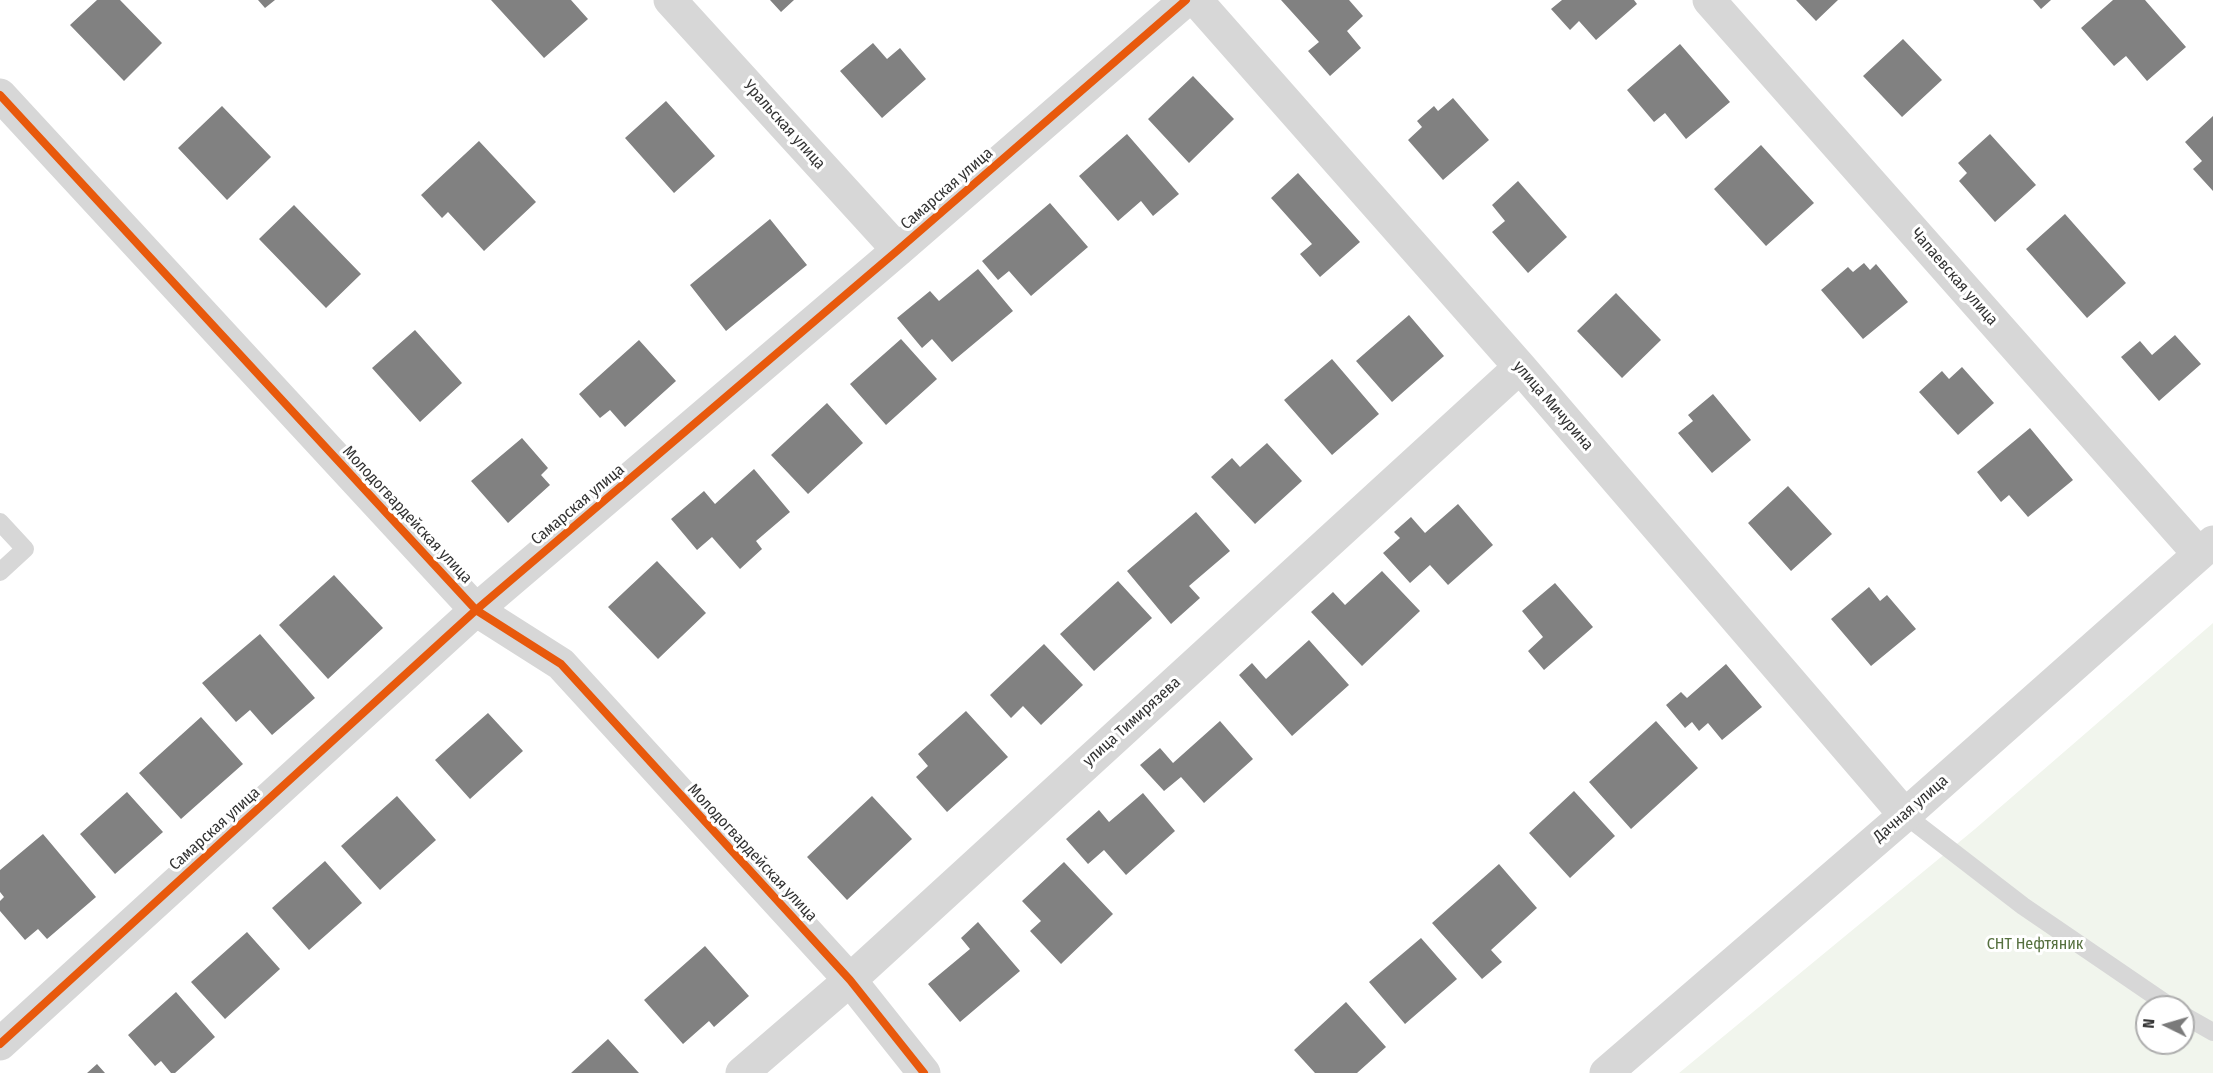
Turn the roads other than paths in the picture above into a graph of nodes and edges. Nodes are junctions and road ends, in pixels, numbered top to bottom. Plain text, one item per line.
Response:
1 (670, 0) edge
2 (1186, 0) edge
3 (1196, 0) edge
4 (1709, 0) edge
5 (0, 95) edge
6 (898, 250) junction
7 (1520, 367) junction
8 (0, 522) edge
9 (2208, 553) edge
10 (0, 572) edge
11 (476, 610) junction
12 (1905, 815) junction
13 (850, 980) junction
14 (2153, 995) edge
15 (2195, 1022) edge
16 (2213, 1032) edge
17 (0, 1044) edge
18 (742, 1073) edge
19 (924, 1073) edge
20 (1606, 1073) edge

1 - 6 street, Уральская улица
2 - 6 street, Самарская улица
3 - 7 street, улица Мичурина
4 - 9 street, Чапаевская улица
5 - 11 street, Молодогвардейская улица
6 - 11 street, Самарская улица
7 - 12 street, улица Мичурина
7 - 13 street, улица Тимирязева
8 - 10 lane
9 - 12 street, Дачная улица
11 - 13 street, Молодогвардейская улица
11 - 17 street, Самарская улица
12 - 14 lane
12 - 20 street, Дачная улица
13 - 18 street, улица Тимирязева
13 - 19 street, Молодогвардейская улица
15 - 16 lane

